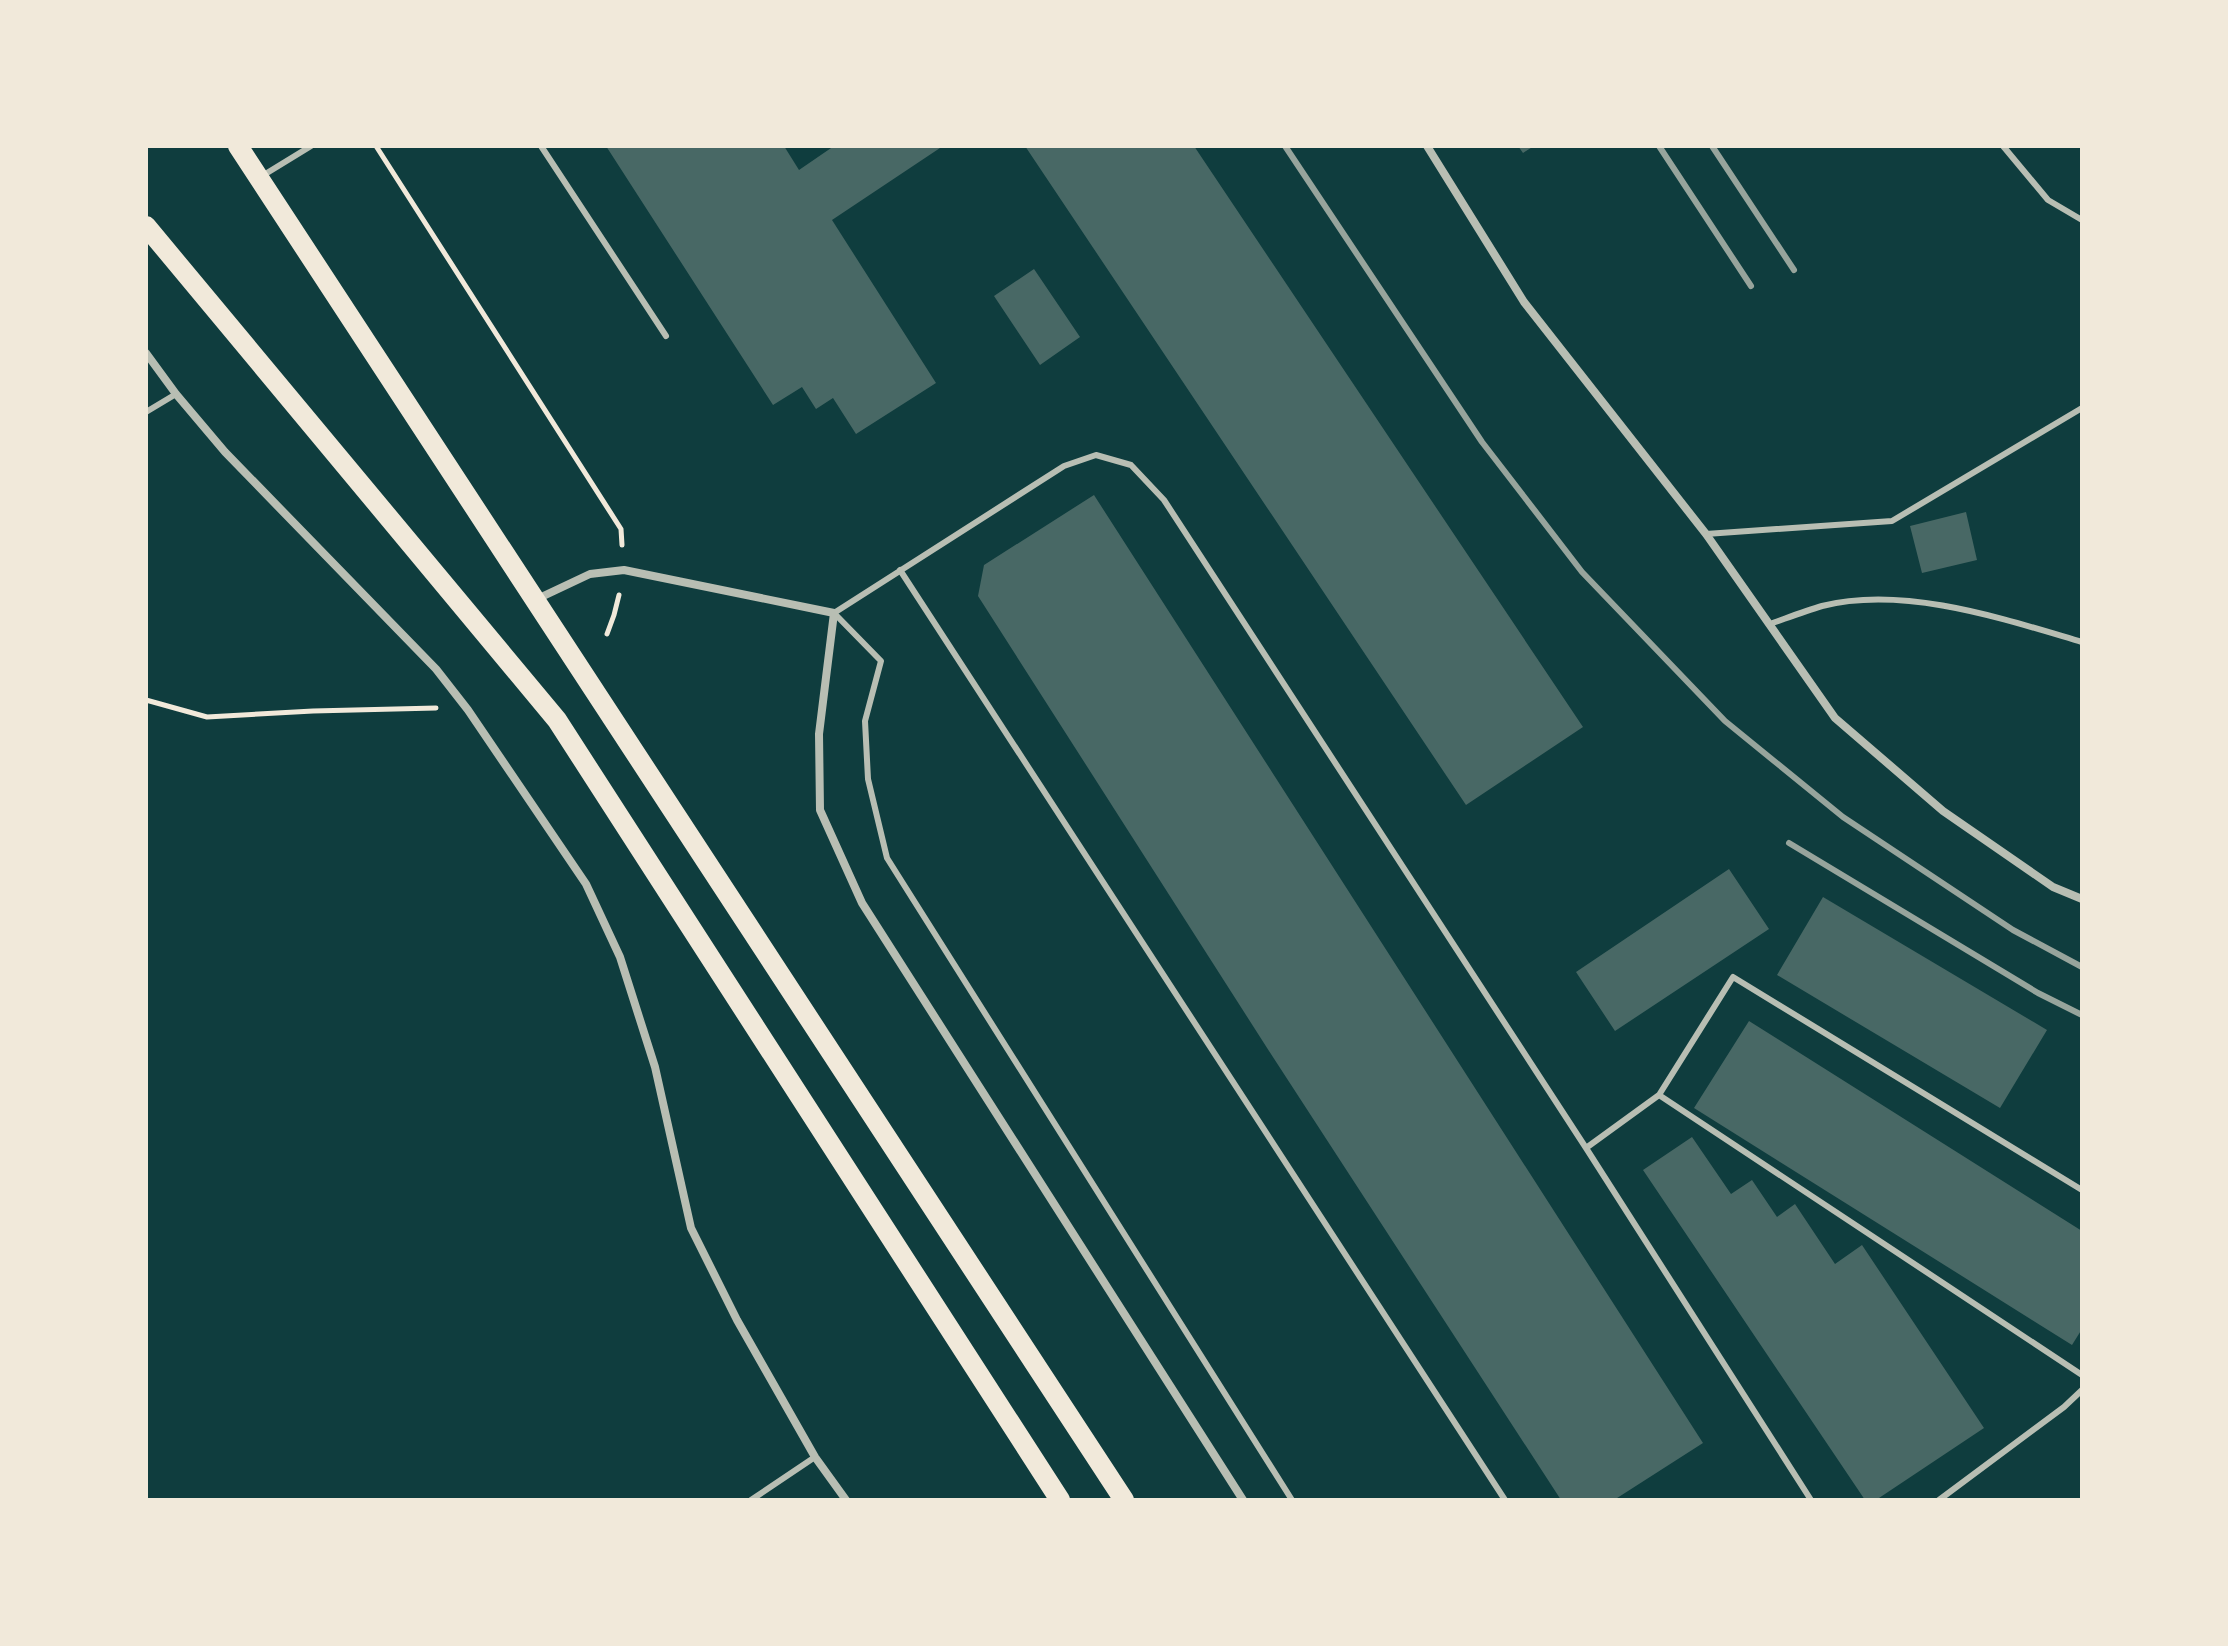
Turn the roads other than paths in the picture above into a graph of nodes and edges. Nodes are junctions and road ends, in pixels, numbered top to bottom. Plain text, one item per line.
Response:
1 (238, 146) edge
2 (311, 146) edge
3 (541, 146) edge
4 (1427, 146) edge
5 (2003, 146) edge
6 (259, 178) junction
7 (2082, 220) edge
8 (146, 226) edge
9 (666, 336) dead end
10 (146, 353) edge
11 (176, 394) junction
12 (2082, 408) edge
13 (146, 412) edge
14 (1706, 534) junction
15 (900, 570) junction
16 (537, 600) junction
17 (834, 613) junction
18 (1770, 624) junction
19 (2082, 642) edge
20 (2082, 899) edge
21 (1659, 1095) junction
22 (1586, 1148) junction
23 (2082, 1190) edge
24 (2082, 1375) edge
25 (2082, 1390) edge
26 (815, 1457) junction
27 (751, 1500) edge
28 (846, 1500) edge
29 (1060, 1500) edge
30 (1124, 1500) edge
31 (1243, 1500) edge
32 (1292, 1500) edge
33 (1505, 1500) edge
34 (1811, 1500) edge
35 (1939, 1500) edge

1 - 6 main road
2 - 6 lane
3 - 9 lane
4 - 14 street
5 - 7 lane
6 - 16 main road
8 - 29 main road
10 - 11 street
11 - 13 lane
11 - 26 street
12 - 14 lane
14 - 18 street
15 - 17 lane
15 - 22 lane
15 - 33 lane
16 - 17 street
16 - 30 main road
17 - 31 street
17 - 32 lane
18 - 19 lane
18 - 20 street
21 - 22 lane
21 - 23 lane
21 - 24 lane
22 - 34 lane
25 - 35 lane
26 - 27 lane
26 - 28 street

